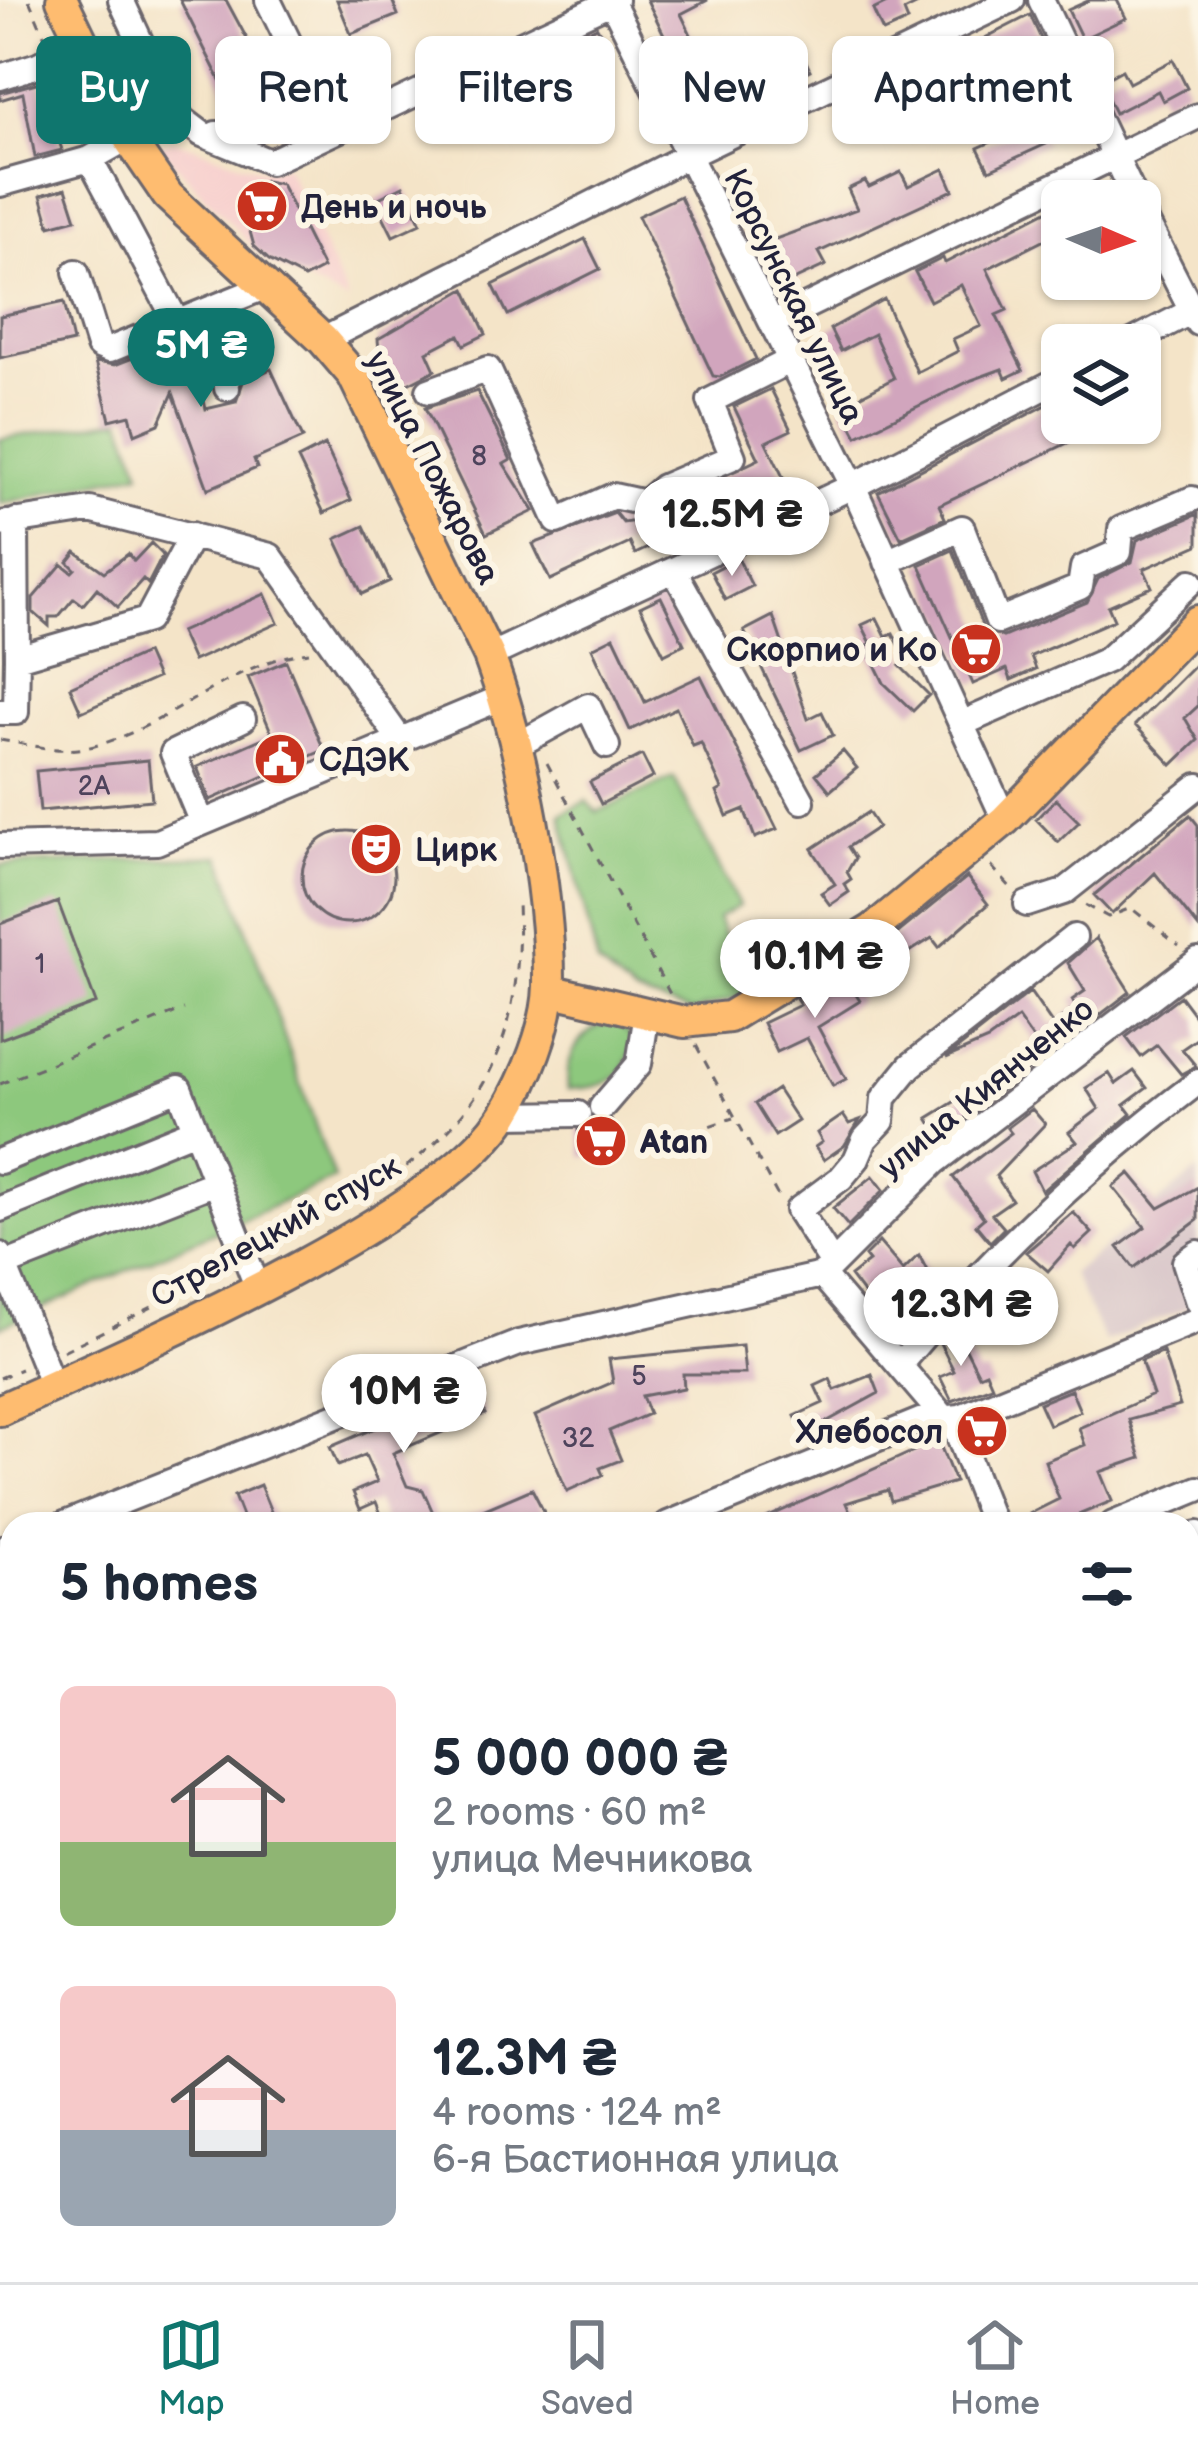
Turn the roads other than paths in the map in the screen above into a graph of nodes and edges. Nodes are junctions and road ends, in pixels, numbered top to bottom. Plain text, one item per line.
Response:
1 (62, 0) edge
2 (121, 0) edge
3 (268, 0) edge
4 (613, 0) edge
5 (1012, 0) edge
6 (1041, 0) edge
7 (77, 36) edge
8 (138, 36) edge
9 (36, 66) edge
10 (0, 77) edge
11 (1198, 116) edge
12 (191, 126) edge
13 (202, 134) junction
14 (119, 144) edge
15 (132, 144) edge
16 (689, 155) junction
17 (90, 158) junction
18 (1114, 158) junction
19 (1125, 180) edge
20 (0, 184) edge
21 (1161, 248) edge
22 (76, 272) dead end
23 (262, 288) junction
24 (217, 309) junction
25 (1196, 314) edge
26 (772, 323) junction
27 (178, 324) junction
28 (1161, 330) edge
29 (323, 340) junction
30 (790, 360) junction
31 (226, 388) dead end
32 (1041, 389) edge
33 (429, 392) dead end
34 (853, 487) junction
35 (1192, 499) dead end
36 (8, 522) edge
37 (192, 536) junction
38 (887, 562) junction
39 (675, 572) junction
40 (1191, 582) dead end
41 (1198, 621) edge
42 (489, 656) junction
43 (17, 658) junction
44 (503, 697) junction
45 (0, 712) edge
46 (243, 719) dead end
47 (962, 724) junction
48 (400, 741) junction
49 (607, 746) dead end
50 (514, 747) junction
51 (1198, 786) edge
52 (802, 801) dead end
53 (1005, 820) junction
54 (202, 823) junction
55 (0, 847) edge
56 (1027, 904) road end
57 (1074, 937) road end
58 (1190, 954) edge
59 (549, 990) junction
60 (647, 1013) junction
61 (533, 1054) joint
62 (1198, 1082) edge
63 (504, 1115) junction
64 (195, 1130) junction
65 (0, 1161) edge
66 (216, 1182) junction
67 (0, 1209) edge
68 (1198, 1253) edge
69 (2, 1260) edge
70 (827, 1269) junction
71 (251, 1273) junction
72 (1198, 1302) edge
73 (1198, 1320) edge
74 (899, 1365) junction
75 (48, 1373) junction
76 (0, 1410) edge
77 (942, 1420) junction
78 (1198, 1489) edge
79 (95, 1512) edge
80 (697, 1512) edge
81 (988, 1512) edge
82 (1142, 1512) edge

1 - 7 main road, улица Пожарова
2 - 8 street
3 - 13 street
4 - 13 street
4 - 16 street, Корсунская улица
5 - 16 street
6 - 18 street
9 - 10 street
11 - 18 street
12 - 13 street
14 - 17 street
15 - 23 main road, улица Пожарова
16 - 26 street, Корсунская улица
16 - 29 street
17 - 20 street
17 - 27 street
18 - 19 street
18 - 26 street
21 - 25 street
22 - 27 street
23 - 24 street
23 - 29 main road, улица Пожарова
24 - 27 street
24 - 31 street
25 - 28 street
26 - 30 street, Корсунская улица
29 - 42 main road, улица Пожарова
30 - 33 street
30 - 34 street, Корсунская улица
32 - 34 street
34 - 38 street, Корсунская улица
34 - 39 street
35 - 38 street
36 - 37 street
36 - 43 street
37 - 43 street
37 - 48 street
38 - 47 street, Корсунская улица
39 - 42 street
39 - 52 street
40 - 47 street
41 - 53 main road
42 - 44 main road, улица Пожарова
43 - 45 street
44 - 48 street
44 - 50 main road, улица Пожарова
46 - 54 street
47 - 53 street, Корсунская улица
48 - 54 street
49 - 50 street
50 - 59 main road, улица Пожарова
51 - 56 street
53 - 60 main road
54 - 55 street
57 - 70 street
58 - 70 street, улица Киянченко
59 - 60 main road
59 - 61 main road, улица Пожарова
60 - 63 street
61 - 63 main road, Стрелецкий спуск
62 - 74 street
63 - 71 main road, Стрелецкий спуск
64 - 65 street
64 - 66 street
64 - 67 street
66 - 69 street
66 - 71 street
68 - 72 street
69 - 75 street
70 - 74 street
70 - 79 street
71 - 75 main road, Стрелецкий спуск
73 - 77 street
74 - 77 street
75 - 76 main road, Стрелецкий спуск
77 - 80 street
77 - 81 street
78 - 82 street

